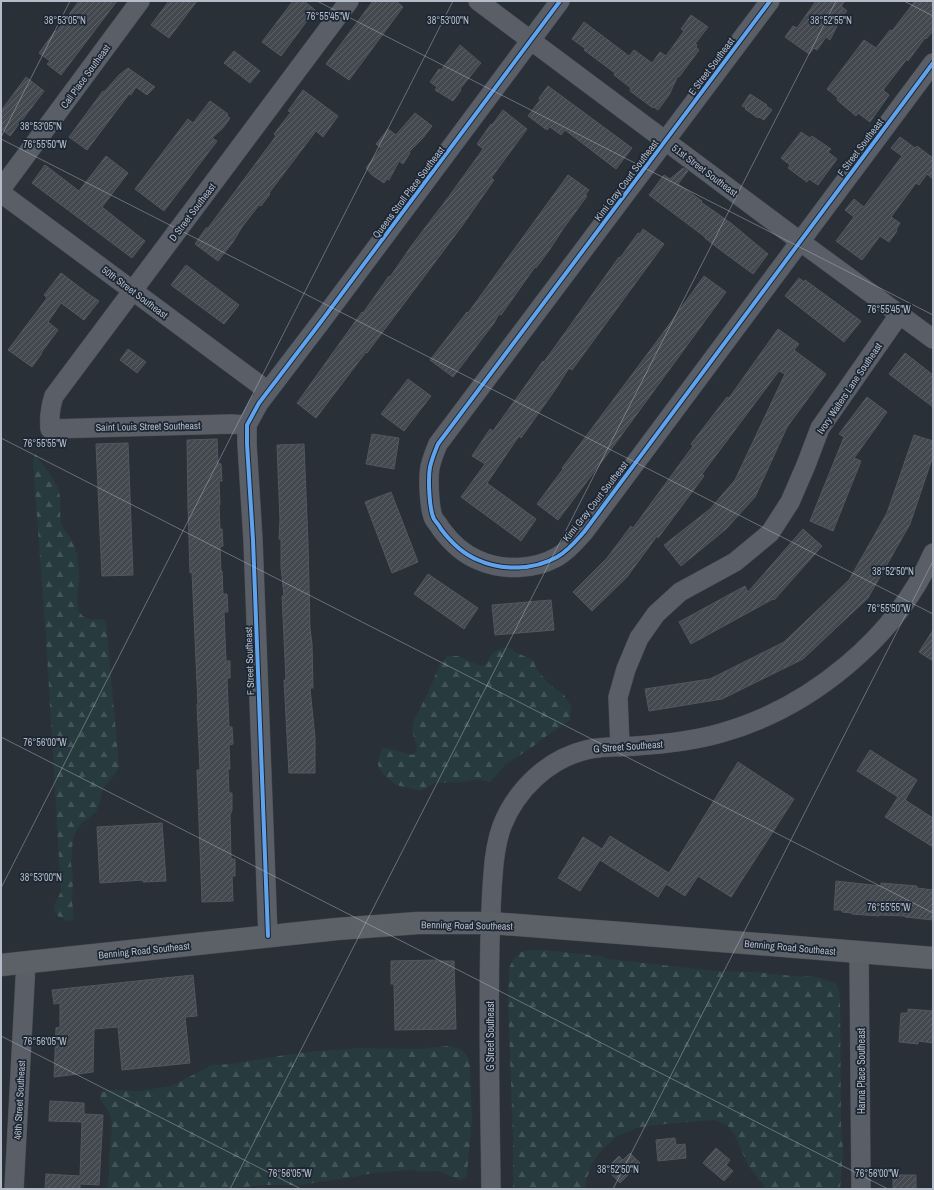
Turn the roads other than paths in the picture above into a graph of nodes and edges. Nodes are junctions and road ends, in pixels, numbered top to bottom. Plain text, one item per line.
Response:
1 (140, 1) edge
2 (349, 1) edge
3 (478, 1) edge
4 (560, 1) edge
5 (770, 1) edge
6 (530, 40) junction
7 (933, 63) edge
8 (666, 140) junction
9 (1, 189) edge
10 (1, 193) edge
11 (800, 242) junction
12 (134, 291) junction
13 (899, 314) junction
14 (933, 339) edge
15 (268, 391) junction
16 (247, 425) junction
17 (50, 429) joint
18 (933, 553) edge
19 (620, 747) junction
20 (490, 924) junction
21 (268, 936) junction
22 (859, 952) junction
23 (933, 958) edge
24 (26, 962) junction
25 (1, 965) edge
26 (14, 1189) edge
27 (491, 1189) edge
28 (861, 1189) edge

1 - 9 street, Call Place Southeast
2 - 12 street, D Street Southeast
3 - 6 street, 51st Street Southeast
4 - 6 street, Queens Stroll Place Southeast
5 - 8 street, E Street Southeast
6 - 8 street, 51st Street Southeast
6 - 15 street, Queens Stroll Place Southeast
7 - 11 street, F Street Southeast
8 - 11 street, 51st Street Southeast
8 - 11 street, Kimi Gray Court Southeast
10 - 12 street, 50th Street Southeast
11 - 13 street, 51st Street Southeast
12 - 15 street, 50th Street Southeast
12 - 17 street, D Street Southeast
13 - 14 street, 51st Street Southeast
13 - 19 street, Ivory Walters Lane Southeast
15 - 16 street, F Street Southeast
16 - 17 street, Saint Louis Street Southeast
16 - 21 street, F Street Southeast
18 - 19 street, G Street Southeast
19 - 20 street, G Street Southeast
20 - 21 main road, Benning Road Southeast
20 - 22 main road, Benning Road Southeast
20 - 27 street, G Street Southeast
21 - 24 main road, Benning Road Southeast
22 - 23 main road, Benning Road Southeast
22 - 28 street, Hanna Place Southeast
24 - 25 main road, Benning Road Southeast
24 - 26 street, 46th Street Southeast

